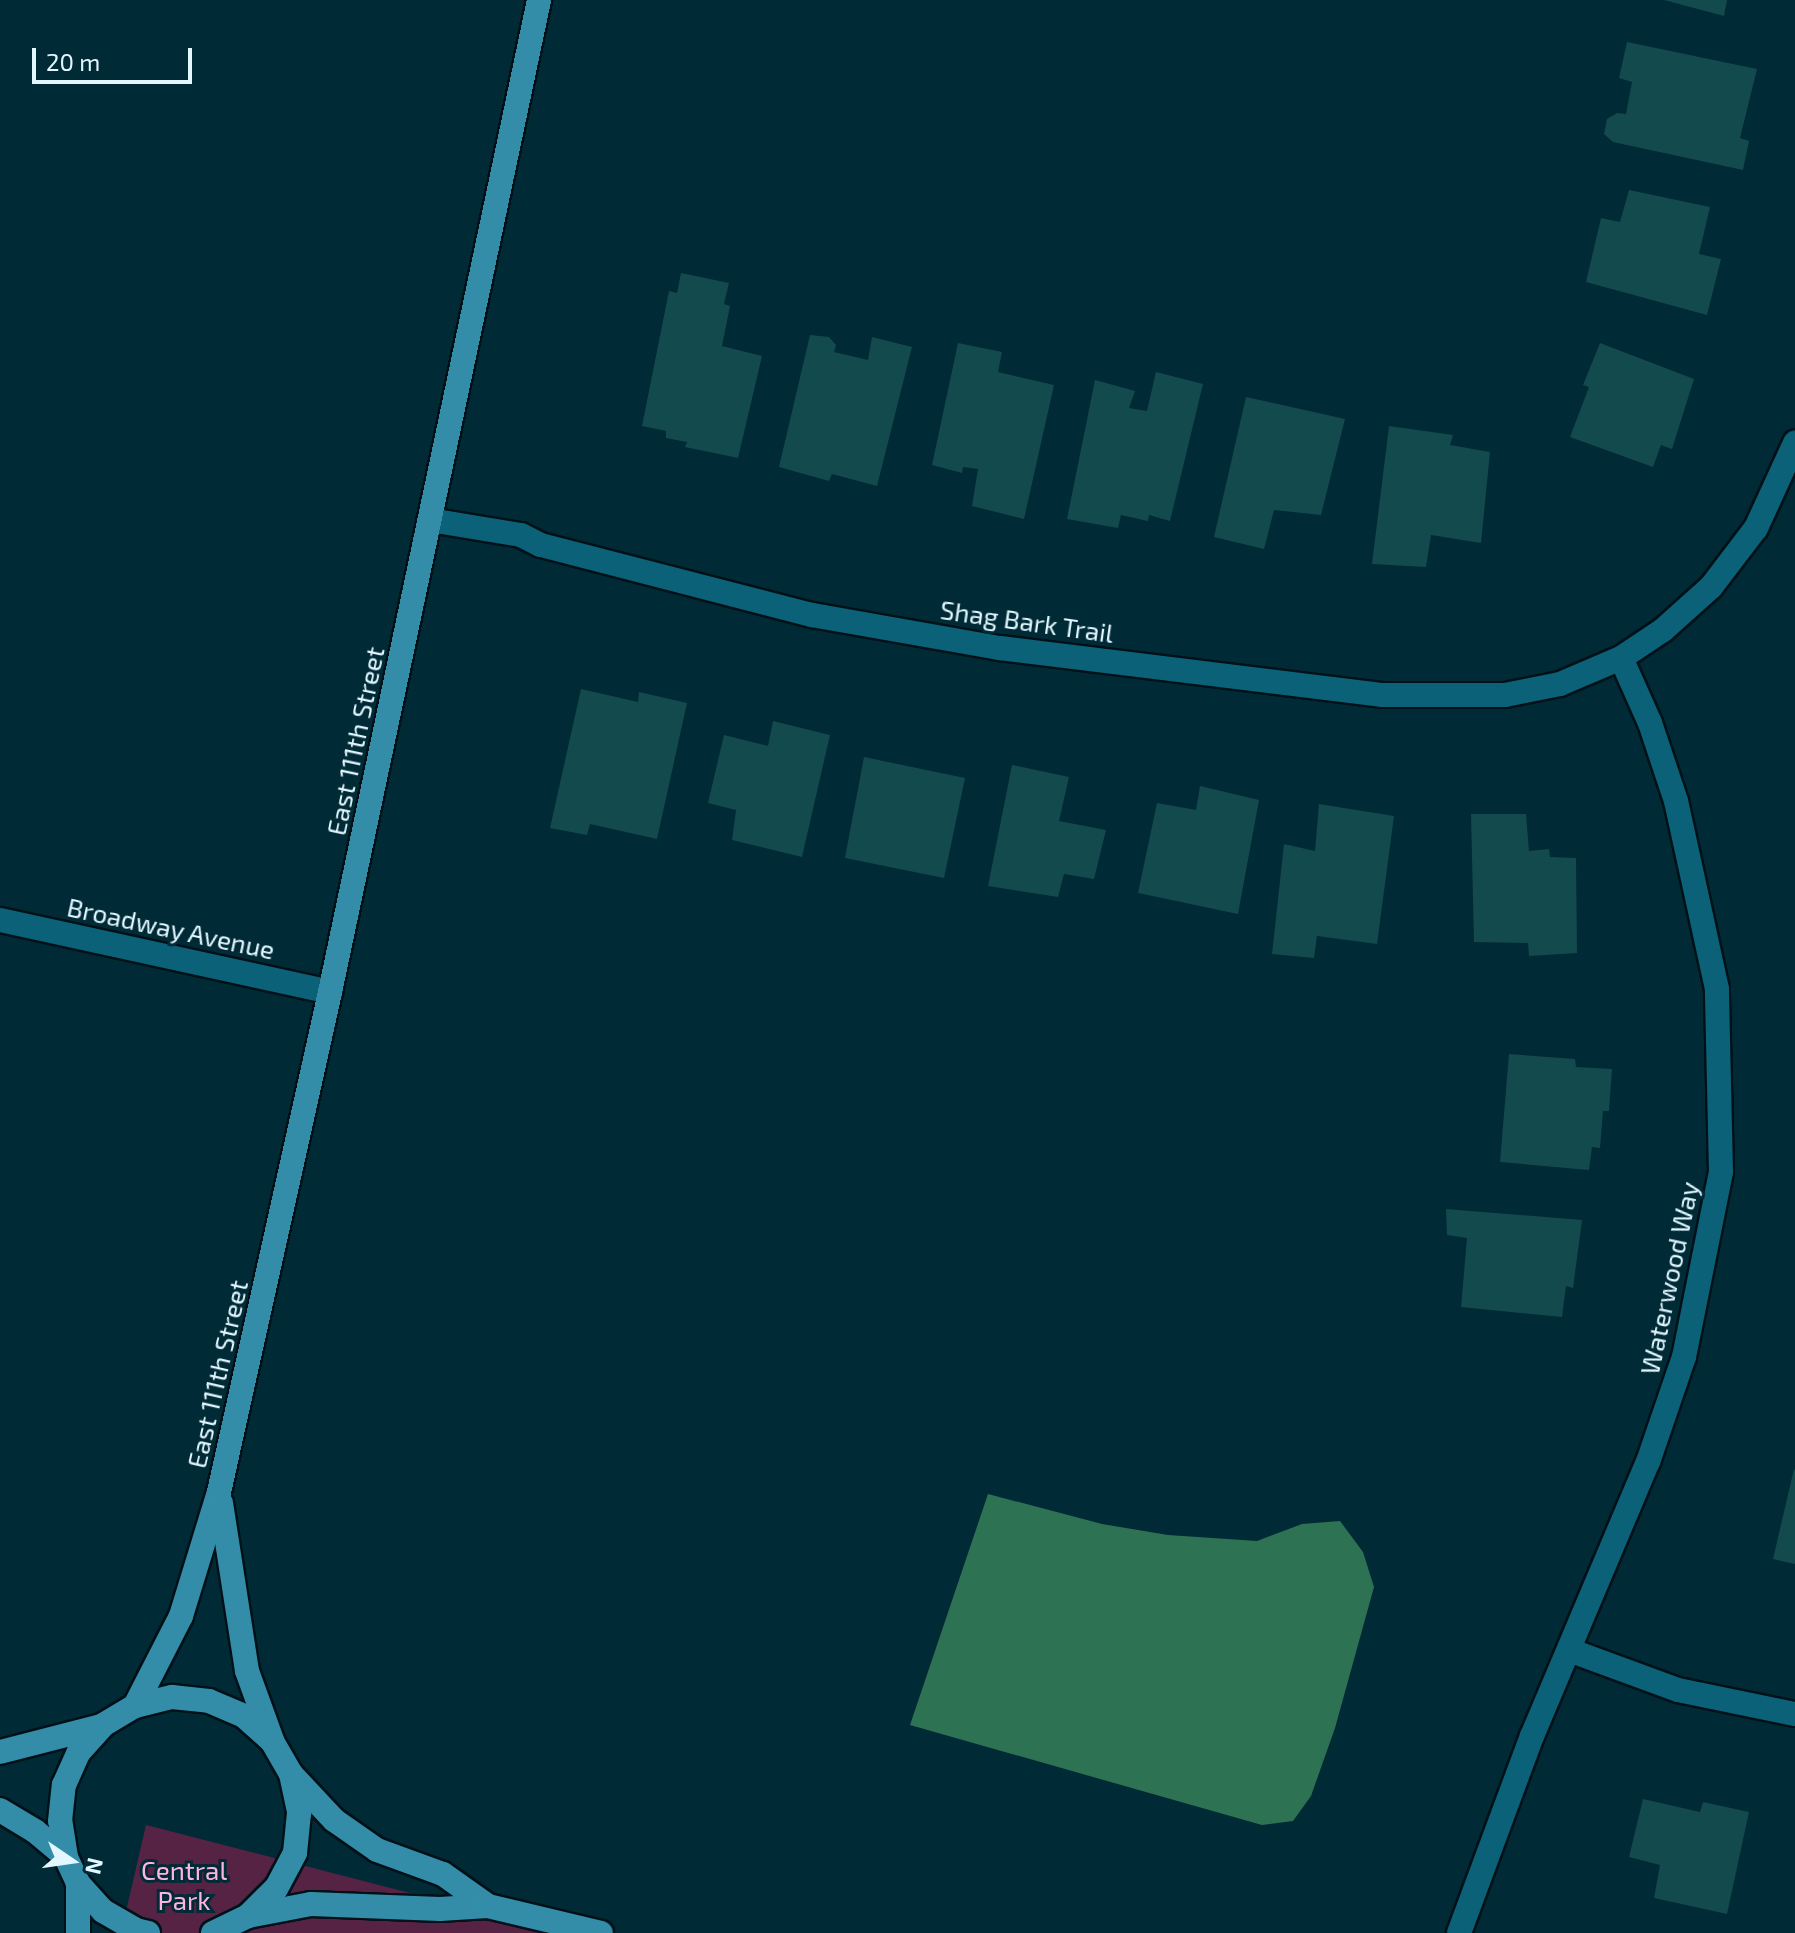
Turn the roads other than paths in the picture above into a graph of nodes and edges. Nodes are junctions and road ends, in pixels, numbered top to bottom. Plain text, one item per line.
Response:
1 (539, 0) edge
2 (1795, 443) edge
3 (430, 520) junction
4 (1621, 658) junction
5 (0, 920) edge
6 (330, 992) junction
7 (219, 1492) junction
8 (1569, 1650) junction
9 (135, 1706) junction
10 (1795, 1714) edge
11 (103, 1725) junction
12 (272, 1741) junction
13 (0, 1752) edge
14 (291, 1774) junction
15 (0, 1810) edge
16 (66, 1857) junction
17 (78, 1883) junction
18 (488, 1906) junction
19 (248, 1916) junction
20 (78, 1933) edge
21 (148, 1933) edge
22 (213, 1933) edge
23 (601, 1933) edge
24 (1459, 1933) edge

1 - 3 main road, East 111th Street
2 - 4 street, Shag Bark Trail
3 - 4 street, Shag Bark Trail
3 - 6 main road, East 111th Street
4 - 8 street, Waterwood Way
5 - 6 street, Broadway Avenue
6 - 7 main road, East 111th Street
7 - 9 main road, East 111th Street
7 - 12 main road, East 111th Street
8 - 10 street
8 - 24 street, Waterwood Way
9 - 11 main road
9 - 12 main road
11 - 13 main road
11 - 16 main road
12 - 14 main road
14 - 18 main road
14 - 19 main road
15 - 16 main road
16 - 17 main road
17 - 20 main road
17 - 21 main road
18 - 19 main road
18 - 23 main road
19 - 22 main road

